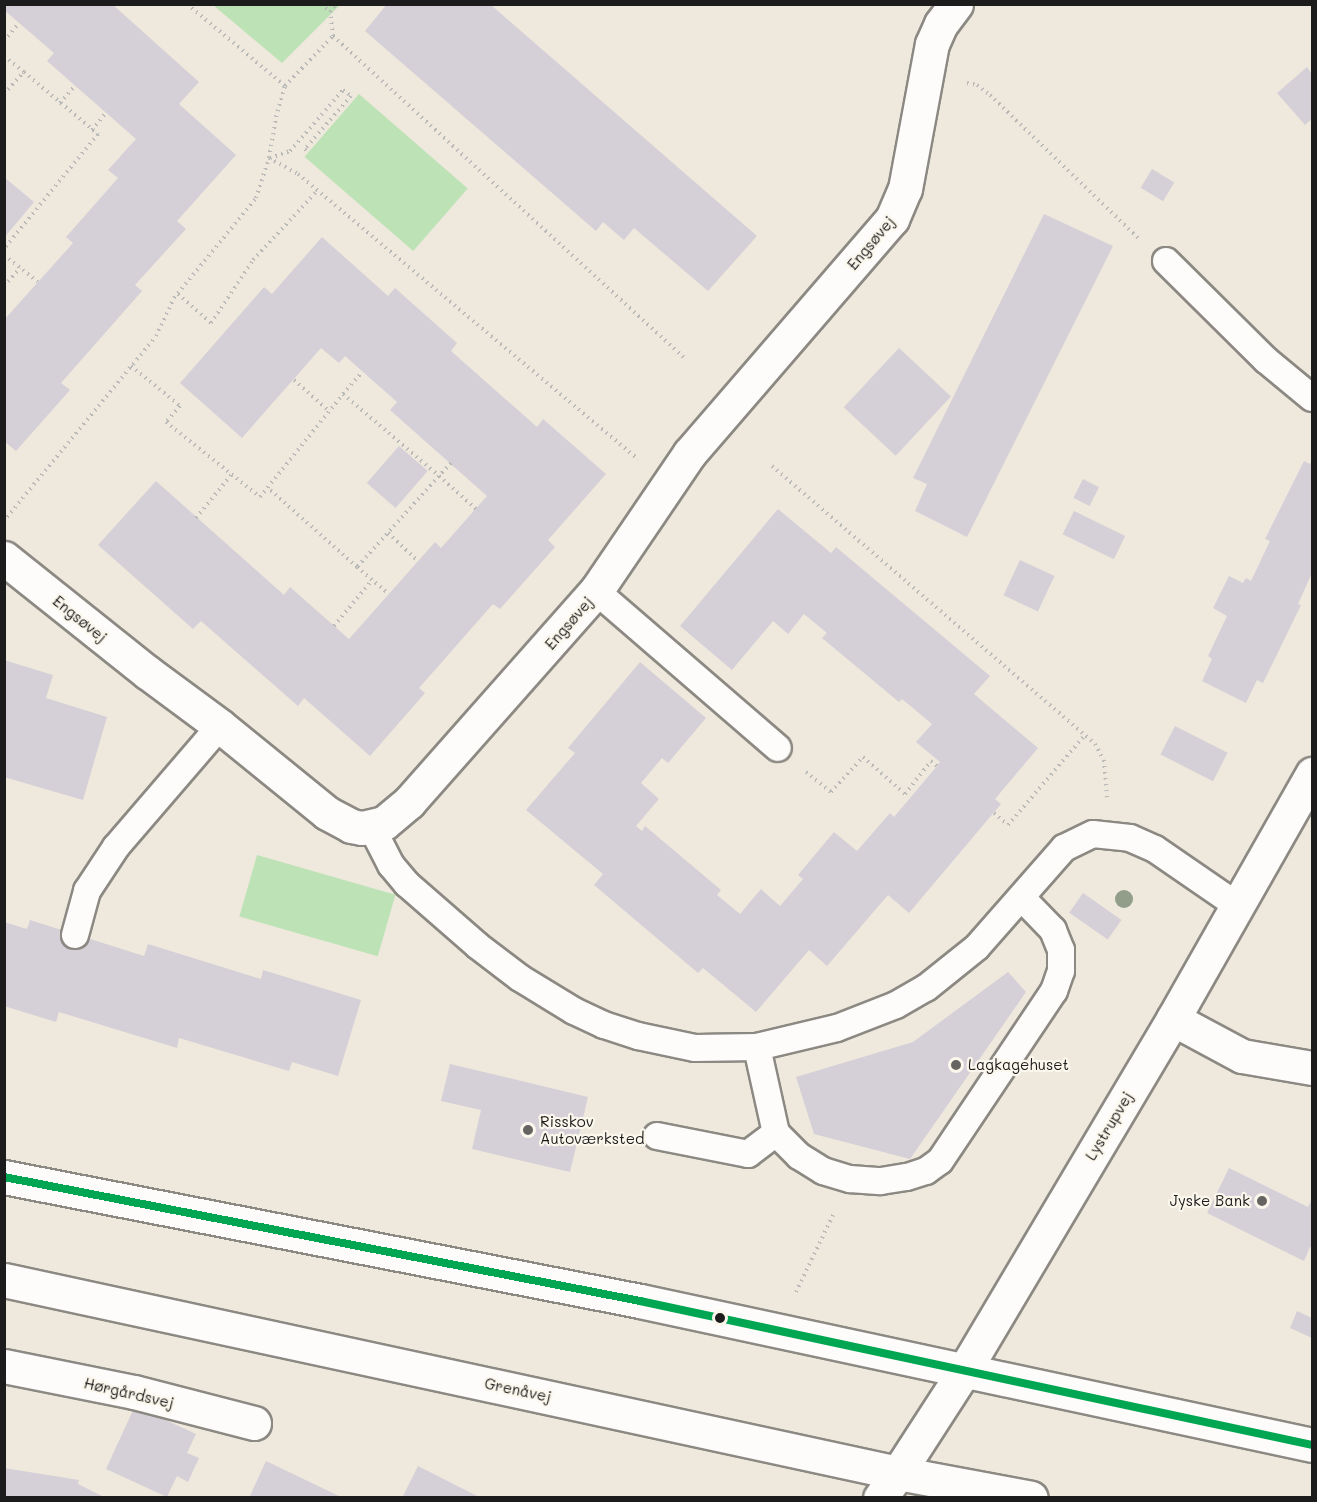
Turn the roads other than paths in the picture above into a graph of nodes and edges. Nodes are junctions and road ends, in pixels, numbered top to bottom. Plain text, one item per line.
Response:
1 (956, 4) edge
2 (1166, 261) road end
3 (1312, 398) edge
4 (4, 558) edge
5 (596, 591) junction
6 (220, 726) junction
7 (778, 748) road end
8 (1312, 774) edge
9 (372, 828) junction
10 (1022, 898) junction
11 (1239, 906) junction
12 (75, 935) dead end
13 (1173, 1019) junction
14 (757, 1047) junction
15 (1312, 1068) edge
16 (776, 1133) junction
17 (657, 1136) dead end
18 (4, 1178) edge
19 (4, 1280) edge
20 (4, 1366) edge
21 (964, 1371) junction
22 (254, 1424) dead end
23 (1312, 1445) edge
24 (889, 1485) edge
25 (1031, 1497) edge

1 - 5 street, Engsøvej
2 - 3 lane
4 - 6 street, Engsøvej
5 - 7 lane
5 - 9 street, Engsøvej
6 - 9 street, Engsøvej
6 - 12 lane
8 - 11 street, Lystrupvej
9 - 14 lane
10 - 11 lane
10 - 14 lane
10 - 16 lane
11 - 13 street, Lystrupvej
13 - 15 street
13 - 21 street, Lystrupvej
14 - 16 lane
16 - 17 lane
18 - 21 street
19 - 24 street, Grenåvej
20 - 22 street, Hørgårdsvej
21 - 23 street
21 - 24 street, Lystrupvej
24 - 25 street, Grenåvej

